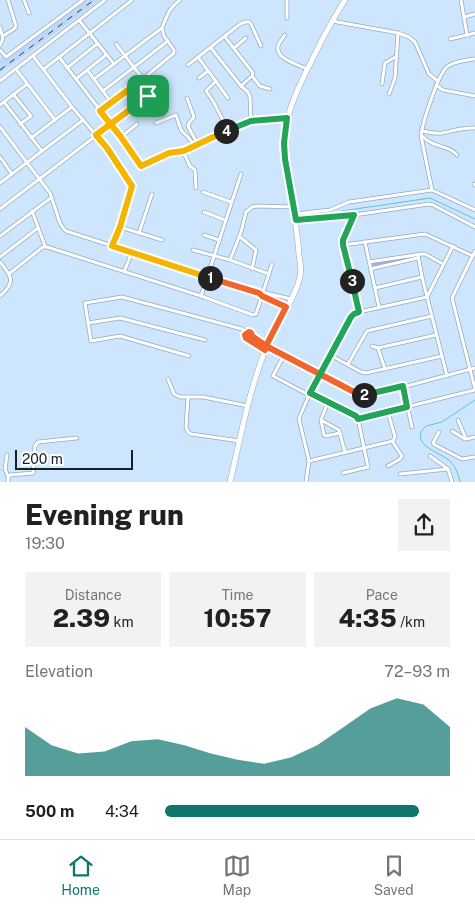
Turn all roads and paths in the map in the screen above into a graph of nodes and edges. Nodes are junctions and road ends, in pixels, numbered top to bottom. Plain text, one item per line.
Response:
1 (8, 0) edge
2 (24, 0) edge
3 (83, 0) edge
4 (105, 0) edge
5 (132, 0) edge
6 (287, 0) edge
7 (345, 0) edge
8 (461, 0) edge
9 (178, 1) edge
10 (29, 13) dead end
11 (475, 14) edge
12 (464, 17) junction
13 (287, 18) dead end
14 (80, 20) junction
15 (332, 21) junction
16 (0, 27) edge
17 (162, 28) junction
18 (90, 33) junction
19 (398, 33) junction
20 (475, 33) edge
21 (285, 35) dead end
22 (467, 35) junction
23 (3, 36) junction
24 (224, 37) junction
25 (246, 38) dead end
26 (450, 39) dead end
27 (168, 41) junction
28 (97, 44) junction
29 (116, 44) dead end
30 (0, 45) edge
31 (261, 46) dead end
32 (211, 48) junction
33 (234, 48) junction
34 (0, 50) edge
35 (106, 55) junction
36 (33, 56) junction
37 (125, 56) junction
38 (397, 56) junction
39 (59, 57) junction
40 (198, 57) junction
41 (475, 59) edge
42 (114, 64) junction
43 (188, 65) dead end
44 (134, 67) junction
45 (68, 68) junction
46 (16, 69) junction
47 (44, 69) junction
48 (307, 69) junction
49 (88, 71) junction
50 (208, 71) junction
51 (252, 76) junction
52 (199, 78) dead end
53 (94, 79) junction
54 (76, 80) junction
55 (141, 80) junction
56 (216, 81) junction
57 (0, 82) edge
58 (437, 83) junction
59 (27, 84) junction
60 (382, 84) dead end
61 (241, 86) junction
62 (270, 89) dead end
63 (103, 91) junction
64 (13, 94) junction
65 (389, 94) dead end
66 (475, 96) edge
67 (187, 98) dead end
68 (228, 98) dead end
69 (111, 102) junction
70 (2, 103) edge
71 (72, 107) junction
72 (100, 111) junction
73 (287, 118) junction
74 (55, 120) junction
75 (83, 120) junction
76 (251, 121) junction
77 (20, 124) junction
78 (111, 124) junction
79 (137, 124) dead end
80 (156, 124) dead end
81 (0, 127) edge
82 (475, 128) edge
83 (228, 130) junction
84 (421, 134) junction
85 (96, 135) junction
86 (121, 137) junction
87 (32, 138) junction
88 (196, 145) junction
89 (42, 151) junction
90 (183, 151) junction
91 (457, 155) dead end
92 (0, 159) edge
93 (26, 163) junction
94 (12, 174) junction
95 (241, 174) dead end
96 (39, 178) junction
97 (0, 184) edge
98 (196, 188) dead end
99 (432, 190) junction
100 (203, 192) dead end
101 (152, 194) dead end
102 (52, 196) junction
103 (231, 202) junction
104 (294, 207) junction
105 (335, 208) junction
106 (0, 209) edge
107 (475, 210) edge
108 (32, 211) junction
109 (204, 212) dead end
110 (354, 215) junction
111 (337, 216) junction
112 (295, 217) junction
113 (225, 220) junction
114 (475, 226) edge
115 (120, 227) junction
116 (38, 228) junction
117 (139, 233) junction
118 (204, 235) dead end
119 (0, 236) edge
120 (240, 236) junction
121 (162, 240) dead end
122 (219, 240) junction
123 (364, 242) junction
124 (343, 245) junction
125 (45, 246) junction
126 (112, 246) junction
127 (452, 246) junction
128 (193, 250) dead end
129 (475, 251) edge
130 (132, 252) junction
131 (214, 256) junction
132 (418, 256) junction
133 (473, 256) junction
134 (0, 257) edge
135 (230, 260) junction
136 (0, 262) edge
137 (369, 262) junction
138 (272, 264) dead end
139 (443, 264) junction
140 (252, 268) junction
141 (370, 269) junction
142 (124, 272) junction
143 (10, 273) junction
144 (268, 274) junction
145 (207, 277) junction
146 (422, 277) junction
147 (374, 288) junction
148 (0, 290) edge
149 (261, 293) junction
150 (1, 295) edge
151 (201, 296) junction
152 (427, 297) junction
153 (291, 299) junction
154 (286, 307) junction
155 (379, 307) junction
156 (359, 312) junction
157 (432, 316) junction
158 (88, 323) junction
159 (436, 335) junction
160 (205, 340) dead end
161 (372, 346) dead end
162 (266, 348) junction
163 (378, 348) junction
164 (284, 355) junction
165 (330, 355) junction
166 (189, 356) dead end
167 (442, 356) junction
168 (348, 364) junction
169 (385, 369) junction
170 (473, 369) edge
171 (320, 374) junction
172 (447, 376) junction
173 (168, 379) dead end
174 (403, 386) junction
175 (475, 390) edge
176 (310, 394) junction
177 (188, 397) junction
178 (328, 402) junction
179 (248, 406) junction
180 (407, 407) junction
181 (388, 412) junction
182 (358, 419) junction
183 (321, 420) junction
184 (458, 420) dead end
185 (412, 427) dead end
186 (452, 431) dead end
187 (440, 432) dead end
188 (340, 433) junction
189 (78, 438) dead end
190 (475, 438) edge
191 (466, 439) junction
192 (240, 441) junction
193 (392, 441) junction
194 (364, 447) junction
195 (345, 452) junction
196 (7, 455) dead end
197 (430, 456) dead end
198 (475, 457) edge
199 (309, 463) junction
200 (388, 466) dead end
201 (448, 469) junction
202 (344, 473) dead end
203 (400, 474) dead end
204 (8, 476) junction
205 (8, 482) edge
206 (230, 482) edge
207 (306, 482) edge
208 (452, 482) edge

1 - 23 street
2 - 10 street
3 - 34 street
4 - 14 street
5 - 18 street
6 - 13 street
7 - 15 main road
8 - 12 street
9 - 17 street
11 - 12 street
12 - 22 street
14 - 18 street
14 - 36 street
15 - 19 street
15 - 48 main road
16 - 23 street
17 - 27 street
17 - 37 street
18 - 28 street
18 - 39 street
19 - 38 street
19 - 58 street
20 - 22 street
21 - 48 street
22 - 26 street
23 - 30 street
24 - 31 street
24 - 32 street
24 - 33 street
25 - 33 street
27 - 44 street
27 - 55 street
28 - 35 street
28 - 45 street
29 - 37 street
32 - 40 street
32 - 61 street
33 - 51 street
35 - 42 street
35 - 49 street
36 - 46 street
36 - 47 street
37 - 42 street
37 - 44 street
38 - 60 street
38 - 65 street
39 - 45 street
39 - 47 street
40 - 43 street
40 - 50 street
41 - 58 street
42 - 53 street
44 - 55 street
44 - 63 street
45 - 54 street
46 - 57 street
46 - 59 street
47 - 71 street
48 - 73 main road
49 - 53 street
49 - 54 street
50 - 52 street
50 - 56 street
51 - 61 street
51 - 62 street
53 - 63 street
54 - 72 street
55 - 69 street
55 - 78 street
56 - 68 street
56 - 83 street
58 - 66 street
58 - 84 street
59 - 64 street
59 - 74 street
61 - 76 street
63 - 69 street
64 - 70 street
64 - 77 street
67 - 88 street
69 - 72 street
70 - 77 street
71 - 74 street
71 - 75 street
72 - 78 street
73 - 76 street
73 - 104 main road
74 - 87 street
75 - 85 street
75 - 89 street
76 - 83 street
77 - 87 street
78 - 85 street
78 - 86 street
79 - 86 street
80 - 88 street
81 - 93 street
82 - 84 street
83 - 88 street
84 - 91 street
84 - 99 street
85 - 96 street
85 - 115 street
86 - 90 street
87 - 89 street
88 - 90 street
89 - 93 street
90 - 98 street
92 - 94 street
93 - 94 street
93 - 96 street
94 - 97 street
95 - 103 street
96 - 102 street
96 - 106 street
99 - 105 street
99 - 107 street
100 - 103 street
101 - 117 street
102 - 108 street
102 - 126 street
103 - 113 street
104 - 112 main road
104 - 120 street
105 - 111 street
105 - 112 street
108 - 116 street
108 - 119 street
109 - 113 street
110 - 111 street
110 - 114 street
110 - 124 street
111 - 112 street
112 - 153 main road
113 - 122 street
115 - 117 street
115 - 126 street
116 - 125 street
116 - 134 street
117 - 121 street
118 - 122 street
120 - 135 street
120 - 140 street
122 - 131 street
123 - 124 street
123 - 127 street
123 - 137 street
124 - 156 street
125 - 142 street
125 - 143 street
126 - 130 street
127 - 133 street
127 - 139 street
128 - 131 street
129 - 133 street
130 - 142 street
130 - 145 street
131 - 135 street
131 - 145 street
132 - 137 street
132 - 139 street
132 - 141 street
132 - 146 street
133 - 170 street
135 - 140 street
136 - 143 street
137 - 141 street
138 - 144 street
139 - 152 street
140 - 144 street
141 - 147 street
142 - 151 street
143 - 150 street
144 - 149 street
145 - 149 street
145 - 151 street
146 - 147 street
146 - 152 street
147 - 155 street
148 - 150 street
149 - 151 street
149 - 153 street
149 - 154 street
152 - 155 street
152 - 157 street
153 - 154 main road
154 - 162 main road
155 - 156 street
156 - 165 street
157 - 159 street
157 - 168 street
158 - 160 street
158 - 162 street
158 - 166 street
159 - 163 street
159 - 167 street
161 - 163 street
162 - 164 street
162 - 179 main road
163 - 169 street
164 - 171 street
164 - 176 street
165 - 168 street
165 - 171 street
167 - 169 street
167 - 172 street
168 - 169 street
170 - 172 street
170 - 175 street
171 - 174 street
171 - 176 street
172 - 174 street
173 - 177 street
174 - 180 street
175 - 180 street
176 - 178 street
176 - 199 street
177 - 179 street
177 - 192 street
178 - 182 street
178 - 183 street
179 - 192 main road
180 - 181 street
180 - 185 street
181 - 182 street
181 - 193 street
182 - 194 street
183 - 188 street
183 - 188 street
184 - 191 street
186 - 191 street
187 - 198 street
188 - 195 street
189 - 204 street
190 - 191 street
192 - 206 main road
193 - 194 street
193 - 200 street
194 - 195 street
194 - 202 street
195 - 199 street
196 - 204 street
197 - 201 street
199 - 207 street
201 - 203 street
201 - 208 street
204 - 205 street

